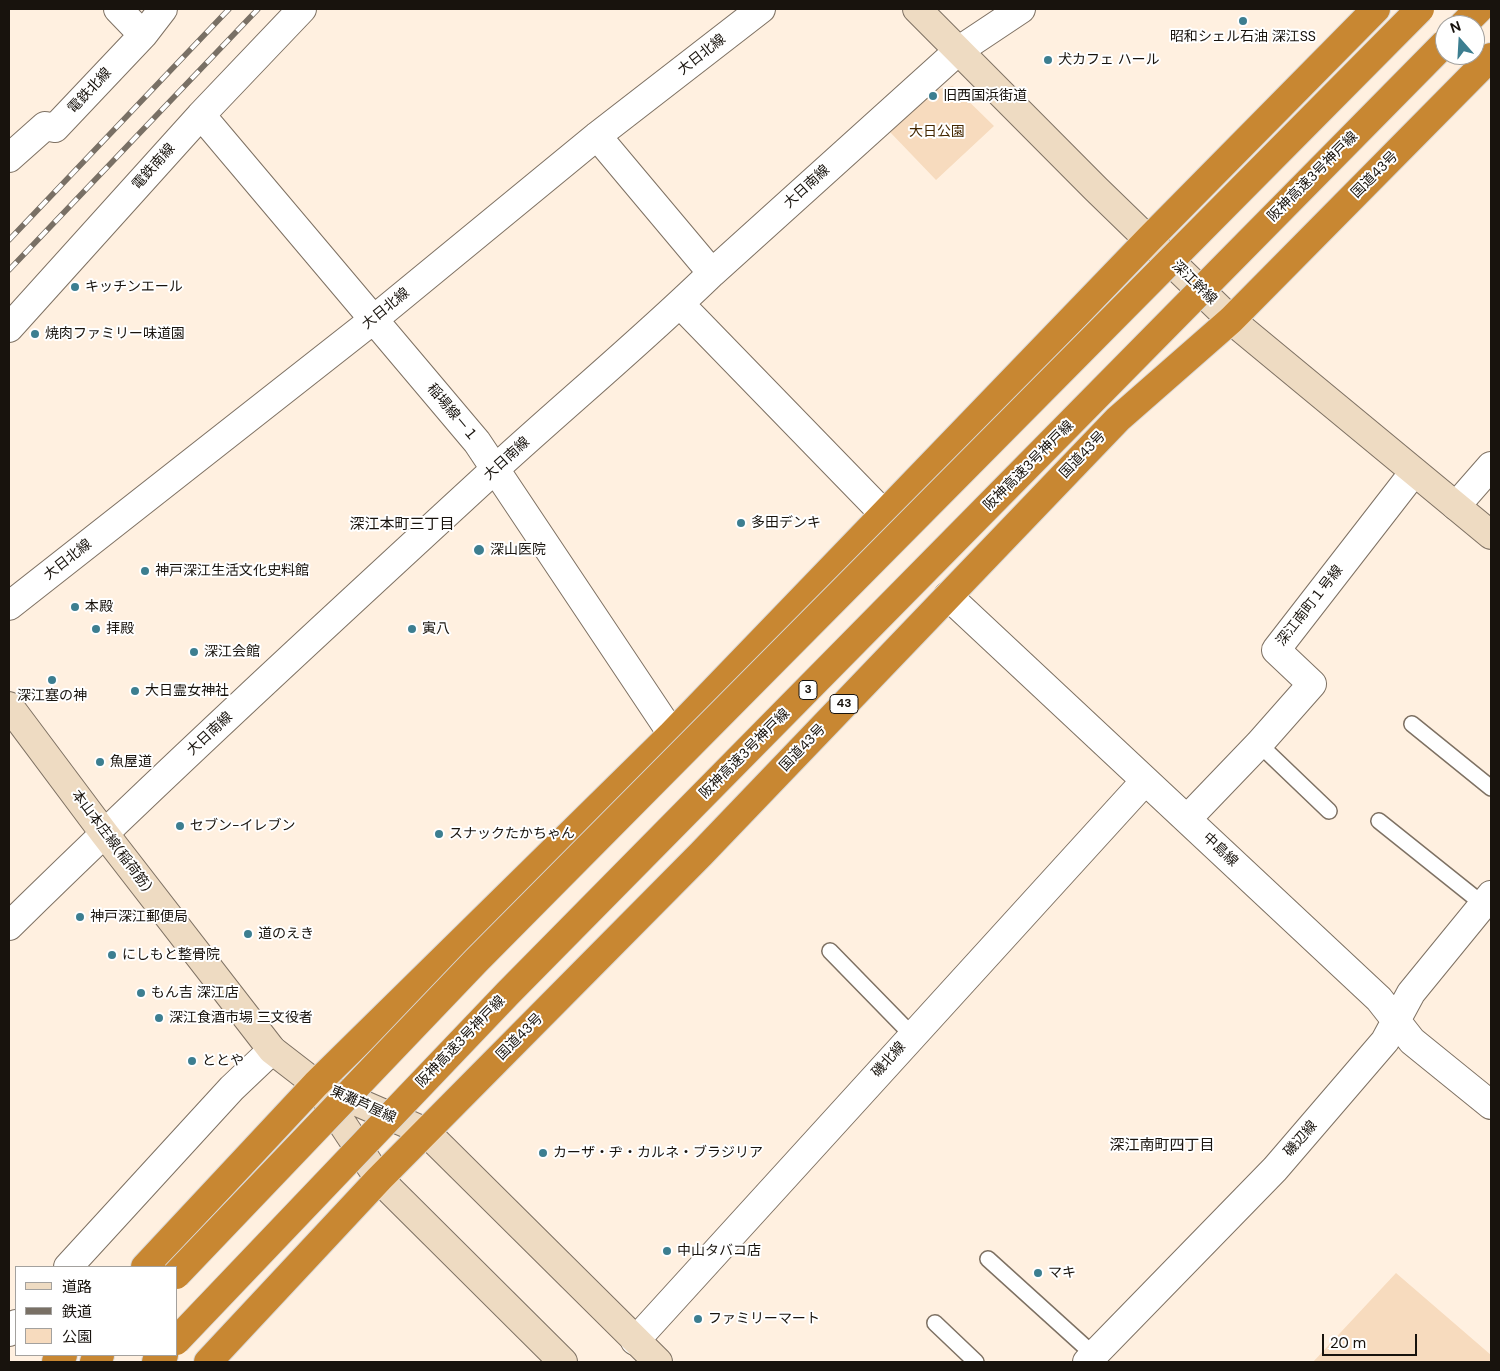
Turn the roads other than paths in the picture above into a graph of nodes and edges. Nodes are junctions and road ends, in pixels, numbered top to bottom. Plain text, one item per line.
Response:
1 (118, 9) edge
2 (164, 9) edge
3 (302, 9) edge
4 (761, 9) edge
5 (917, 9) edge
6 (1021, 9) edge
7 (1376, 9) edge
8 (1420, 9) edge
9 (143, 35) junction
10 (958, 51) junction
11 (1435, 53) edge
12 (1491, 57) edge
13 (201, 115) junction
14 (597, 136) junction
15 (9, 158) edge
16 (1149, 239) junction
17 (712, 273) junction
18 (680, 304) junction
19 (373, 320) junction
20 (1231, 320) junction
21 (9, 328) edge
22 (1491, 466) edge
23 (496, 469) junction
24 (1414, 472) junction
25 (1456, 506) junction
26 (884, 514) junction
27 (1491, 535) edge
28 (948, 596) junction
29 (9, 606) edge
30 (9, 706) edge
31 (1412, 724) dead end
32 (672, 734) junction
33 (1259, 744) junction
34 (1145, 781) junction
35 (1491, 788) edge
36 (1329, 811) dead end
37 (1187, 819) junction
38 (1379, 821) dead end
39 (104, 833) junction
40 (1488, 900) edge
41 (9, 926) edge
42 (830, 951) dead end
43 (1396, 1020) junction
44 (912, 1035) junction
45 (272, 1050) junction
46 (316, 1084) junction
47 (1491, 1105) edge
48 (426, 1132) junction
49 (379, 1179) junction
50 (988, 1259) dead end
51 (69, 1266) edge
52 (146, 1266) edge
53 (178, 1272) edge
54 (935, 1323) dead end
55 (178, 1339) edge
56 (635, 1340) junction
57 (1091, 1359) edge
58 (208, 1362) edge
59 (563, 1362) edge
60 (658, 1362) edge
61 (976, 1362) edge

1 - 9 street
2 - 9 street, 電鉄北線
3 - 13 street, 電鉄南線
4 - 14 street, 大日北線
5 - 10 street, 深江幹線
6 - 10 street, 大日南線
7 - 16 highway
8 - 53 highway, bridge
9 - 15 street, 電鉄北線
10 - 16 street, 深江幹線
10 - 17 street, 大日南線
11 - 55 highway, 阪神高速3号神戸線 / 3, bridge
12 - 20 highway, 国道43号 / 43
13 - 19 street, 稲場線－１
13 - 21 street, 電鉄南線
14 - 17 street
14 - 19 street, 大日北線
16 - 20 street, 深江幹線
16 - 26 highway
17 - 18 street, 大日南線
18 - 23 street, 大日南線
18 - 26 street
19 - 23 street, 稲場線－１
19 - 29 street, 大日北線
20 - 24 street, 深江幹線
20 - 28 highway, 国道43号 / 43
22 - 25 street
23 - 32 street, 稲場線－１
23 - 39 street, 大日南線
24 - 25 street, 深江幹線
24 - 33 street, 深江南町１号線
25 - 27 street, 深江幹線
26 - 32 highway
28 - 34 street, 中島線
28 - 48 highway, 国道43号 / 43
30 - 39 street, 本山本庄線(稲荷筋)
31 - 35 lane
32 - 46 highway
33 - 36 lane
33 - 37 street, 深江南町１号線
34 - 37 street, 中島線
34 - 44 street, 磯北線
37 - 43 street, 中島線
38 - 40 lane
39 - 41 street, 大日南線
39 - 45 street, 本山本庄線(稲荷筋)
40 - 43 street, 磯辺線
42 - 44 lane
43 - 47 street, 中島線
43 - 57 street, 磯辺線
44 - 56 street, 磯北線
45 - 46 street, 本山本庄線(稲荷筋)
45 - 51 street
46 - 48 street, 東灘芦屋線
46 - 49 street, 東灘芦屋線
46 - 52 highway
48 - 49 highway, 国道43号 / 43
48 - 56 street, 東灘芦屋線
49 - 58 highway, 国道43号 / 43
49 - 59 street, 東灘芦屋線
50 - 57 lane
54 - 61 lane
56 - 60 street, 東灘芦屋線

